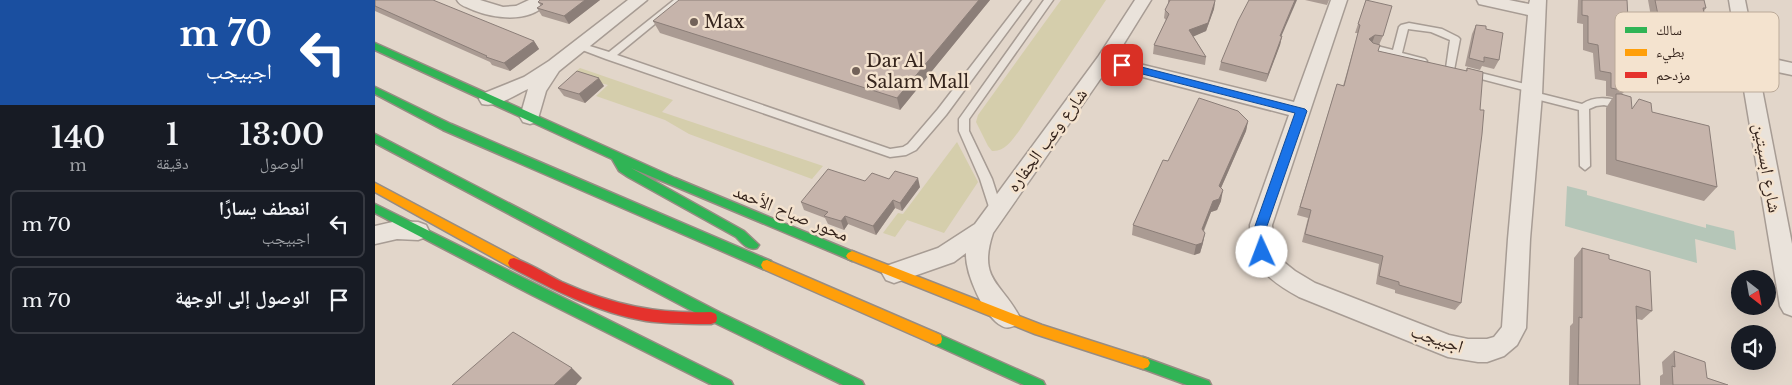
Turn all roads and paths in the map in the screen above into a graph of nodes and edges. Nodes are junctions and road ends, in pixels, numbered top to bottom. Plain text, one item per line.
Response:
1 (465, 0) edge
2 (541, 0) edge
3 (639, 0) edge
4 (681, 0) edge
5 (1027, 0) edge
6 (1049, 0) edge
7 (1143, 0) edge
8 (1339, 0) edge
9 (1485, 0) edge
10 (1537, 6) edge
11 (375, 46) edge
12 (580, 46) junction
13 (1373, 48) edge
14 (1397, 55) junction
15 (609, 57) junction
16 (1105, 61) junction
17 (555, 65) junction
18 (1442, 66) junction
19 (1779, 66) edge
20 (1792, 69) edge
21 (375, 90) edge
22 (1533, 92) junction
23 (1754, 92) edge
24 (489, 99) junction
25 (1584, 108) junction
26 (1637, 110) edge
27 (1301, 111) junction
28 (942, 112) junction
29 (530, 117) junction
30 (963, 119) junction
31 (375, 138) edge
32 (617, 158) junction
33 (1585, 166) dead end
34 (375, 187) edge
35 (375, 208) edge
36 (996, 210) junction
37 (983, 230) junction
38 (418, 231) junction
39 (375, 235) edge
40 (1786, 243) edge
41 (767, 264) junction
42 (894, 272) junction
43 (1792, 306) edge
44 (716, 318) junction
45 (1008, 318) junction
46 (726, 385) edge
47 (857, 385) edge
48 (1038, 385) edge
49 (1204, 385) edge

1 - 2 street
3 - 12 street
4 - 15 lane
5 - 28 lane
6 - 30 lane
7 - 16 street, شارع وعب الجفاره
8 - 27 street, اجبيجب
9 - 10 street, اجبيجب
10 - 22 street, اجبيجب
11 - 24 main road, محور صباح الأحمد
12 - 15 lane
12 - 17 street
13 - 14 lane
14 - 18 lane
14 - 18 lane
15 - 28 lane
16 - 27 street
16 - 36 street, شارع وعب الجفاره
17 - 24 street
17 - 29 street
18 - 22 lane
19 - 20 street
21 - 41 main road
22 - 25 lane
22 - 27 street, اجبيجب
23 - 40 street, شارع ابسيتين
24 - 29 main road, محور صباح الأحمد
25 - 26 lane
25 - 33 lane
28 - 30 lane
29 - 32 main road, محور صباح الأحمد
30 - 36 lane
31 - 44 main road
32 - 41 main road
32 - 42 main road, محور صباح الأحمد
34 - 44 main road
35 - 38 main road
36 - 37 street, شارع وعب الجفاره
37 - 42 street, شارع وعب الجفاره
37 - 45 street, شارع وعب الجفاره
38 - 39 street
38 - 46 main road
40 - 43 street, شارع ابسيتين
41 - 48 main road
42 - 45 main road, محور صباح الأحمد
44 - 47 main road
45 - 49 main road, محور صباح الأحمد

